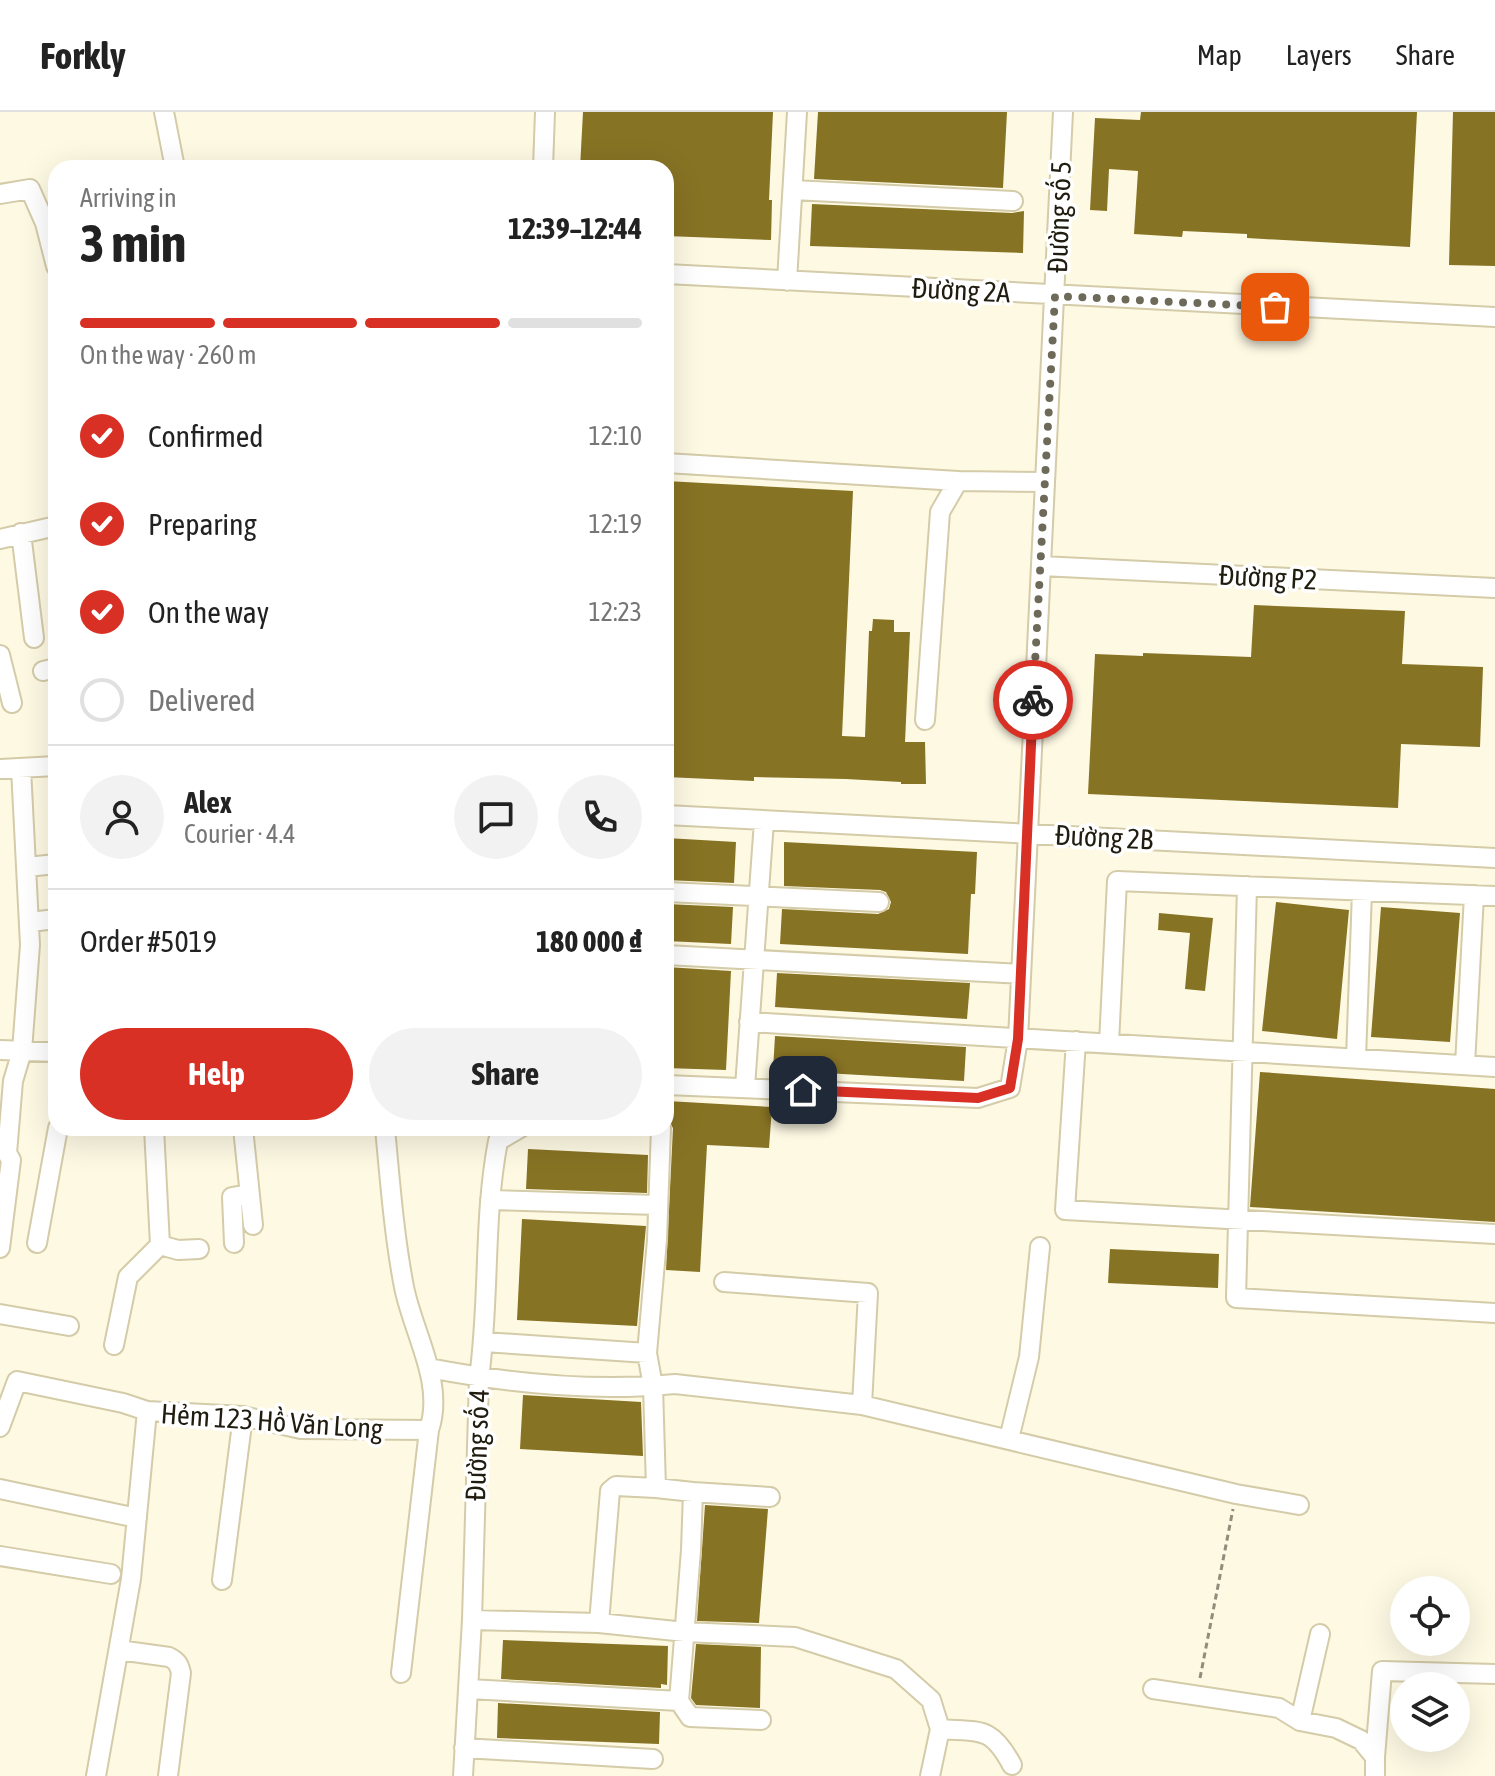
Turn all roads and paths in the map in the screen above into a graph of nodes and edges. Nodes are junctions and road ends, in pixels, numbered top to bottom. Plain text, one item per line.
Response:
1 (164, 112) edge
2 (545, 112) edge
3 (797, 112) edge
4 (1063, 112) edge
5 (173, 160) edge
6 (543, 160) edge
7 (793, 190) junction
8 (0, 194) edge
9 (1013, 201) dead end
10 (48, 219) edge
11 (674, 274) edge
12 (787, 281) junction
13 (1055, 296) junction
14 (1495, 317) edge
15 (674, 463) edge
16 (958, 481) junction
17 (1045, 482) junction
18 (48, 528) edge
19 (21, 533) junction
20 (0, 539) edge
21 (1041, 566) junction
22 (1495, 588) edge
23 (34, 638) dead end
24 (0, 655) edge
25 (12, 703) dead end
26 (925, 720) dead end
27 (48, 766) edge
28 (21, 768) junction
29 (0, 769) edge
30 (674, 815) edge
31 (764, 821) junction
32 (1026, 833) junction
33 (1495, 858) edge
34 (48, 865) edge
35 (27, 867) junction
36 (1247, 886) junction
37 (1362, 891) junction
38 (674, 892) edge
39 (1474, 895) junction
40 (758, 896) junction
41 (1495, 896) edge
42 (879, 902) dead end
43 (48, 920) edge
44 (30, 922) junction
45 (674, 956) edge
46 (754, 961) junction
47 (1021, 974) junction
48 (749, 1022) junction
49 (1018, 1039) junction
50 (1076, 1041) junction
51 (1109, 1043) junction
52 (0, 1050) edge
53 (22, 1051) junction
54 (1243, 1051) junction
55 (48, 1052) edge
56 (1356, 1058) junction
57 (1465, 1065) junction
58 (1495, 1067) edge
59 (674, 1085) edge
60 (745, 1087) junction
61 (57, 1136) edge
62 (154, 1136) edge
63 (244, 1136) edge
64 (386, 1136) edge
65 (506, 1136) edge
66 (661, 1136) edge
67 (249, 1194) junction
68 (490, 1200) junction
69 (657, 1205) junction
70 (1240, 1220) junction
71 (253, 1225) dead end
72 (1495, 1234) edge
73 (37, 1243) dead end
74 (234, 1243) dead end
75 (160, 1245) junction
76 (1040, 1247) dead end
77 (0, 1248) edge
78 (199, 1249) dead end
79 (724, 1282) dead end
80 (1495, 1313) edge
81 (0, 1314) edge
82 (69, 1326) dead end
83 (484, 1342) junction
84 (114, 1345) dead end
85 (647, 1353) junction
86 (429, 1368) junction
87 (479, 1378) junction
88 (653, 1386) junction
89 (862, 1405) junction
90 (147, 1411) junction
91 (243, 1416) junction
92 (0, 1423) edge
93 (429, 1430) junction
94 (1009, 1439) junction
95 (656, 1488) junction
96 (0, 1489) edge
97 (693, 1492) junction
98 (1236, 1494) junction
99 (770, 1497) dead end
100 (1299, 1505) dead end
101 (137, 1518) junction
102 (0, 1556) edge
103 (111, 1574) dead end
104 (222, 1580) dead end
105 (472, 1620) junction
106 (599, 1623) junction
107 (685, 1632) junction
108 (1320, 1634) dead end
109 (119, 1650) junction
110 (401, 1673) dead end
111 (1495, 1674) edge
112 (469, 1689) junction
113 (1153, 1689) dead end
114 (1196, 1696) junction
115 (679, 1701) junction
116 (761, 1720) dead end
117 (1300, 1721) junction
118 (940, 1729) junction
119 (464, 1748) junction
120 (653, 1759) dead end
121 (1012, 1765) dead end
122 (1375, 1767) edge
123 (96, 1776) edge
124 (168, 1776) edge
125 (463, 1776) edge
126 (930, 1776) edge

1 - 5 street
2 - 6 street
3 - 7 street
4 - 13 street, Đường số 5
7 - 9 street
7 - 12 street
8 - 10 street
11 - 12 street, Đường 2A
12 - 13 street, Đường 2A
13 - 14 street, Đường 2A
13 - 17 street, Đường số 5
15 - 16 street
16 - 17 street
16 - 26 street
17 - 21 street, Đường số 5
18 - 19 street
19 - 20 street
19 - 23 street
21 - 22 street, Đường P2
21 - 32 street, Đường số 5
24 - 25 street
27 - 28 street
28 - 29 street
28 - 35 street
30 - 31 street, Đường 2B
31 - 32 street, Đường 2B
31 - 40 street
32 - 33 street, Đường 2B
32 - 47 street, Đường số 5
34 - 35 street
35 - 44 street
36 - 37 street
36 - 51 street
36 - 54 street
37 - 39 street
37 - 56 street
38 - 40 street
39 - 41 street
39 - 57 street
40 - 42 street
40 - 46 street
43 - 44 street
44 - 53 street
45 - 46 street
46 - 47 street
46 - 48 street
47 - 49 street, Đường số 5
48 - 49 street
48 - 60 street
49 - 50 street
49 - 60 street, Đường số 5
50 - 51 street
50 - 70 street
51 - 54 street
52 - 53 street
53 - 55 street
53 - 77 street
54 - 56 street
54 - 70 street
56 - 57 street
57 - 58 street
59 - 60 street
61 - 73 street
62 - 75 street
63 - 67 street
64 - 86 street
65 - 68 street, Đường số 4
66 - 69 street
67 - 71 street
67 - 74 street
68 - 69 street
68 - 83 street, Đường số 4
69 - 85 street
70 - 72 street
70 - 80 street
75 - 78 street
75 - 84 street
76 - 94 street
79 - 89 street
81 - 82 street
83 - 85 street
83 - 87 street, Đường số 4
85 - 88 street
86 - 87 street
86 - 93 street
87 - 88 street
87 - 105 street, Đường số 4
88 - 89 street
88 - 95 street
89 - 94 street
90 - 91 street, Hẻm 123 Hồ Văn Long
90 - 92 street, Hẻm 123 Hồ Văn Long
90 - 101 street
91 - 93 street, Hẻm 123 Hồ Văn Long
91 - 104 street
93 - 110 street
94 - 98 street
95 - 97 street
95 - 106 street
96 - 101 street
97 - 99 street
97 - 107 street
98 - 100 street
98 - 114 path
101 - 109 street
102 - 103 street
105 - 106 street
105 - 112 street, Đường số 4
106 - 107 street
107 - 115 street
107 - 118 street
108 - 117 street
109 - 123 street
109 - 124 street
111 - 122 street
112 - 115 street
112 - 119 street, Đường số 4
113 - 114 street
114 - 117 street
115 - 116 street
117 - 122 street
118 - 121 street
118 - 126 street
119 - 120 street
119 - 125 street, Đường số 4

